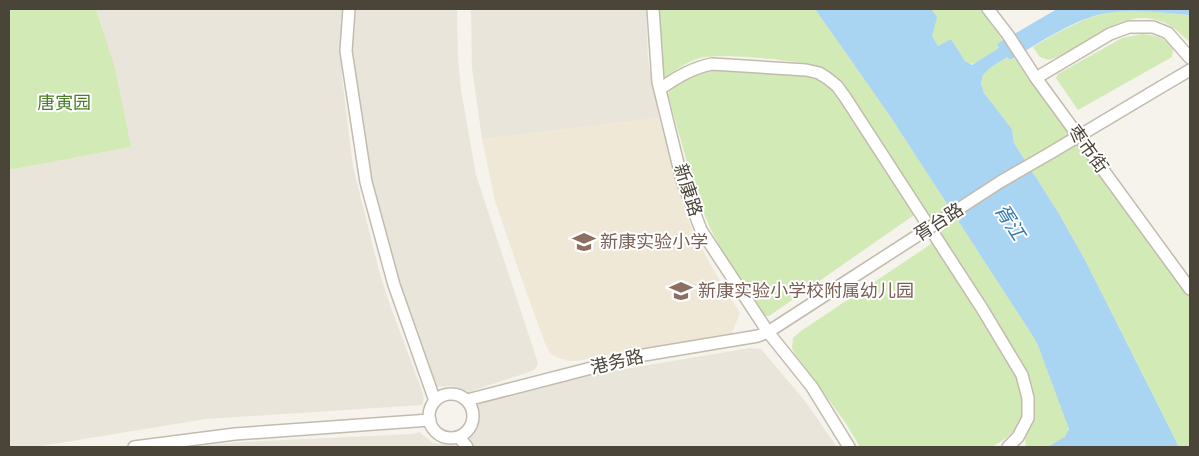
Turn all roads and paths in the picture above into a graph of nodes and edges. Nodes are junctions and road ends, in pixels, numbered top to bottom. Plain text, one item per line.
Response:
1 (349, 9) edge
2 (653, 9) edge
3 (988, 9) edge
4 (1190, 58) edge
5 (1190, 70) edge
6 (1036, 78) junction
7 (660, 89) junction
8 (1190, 289) edge
9 (768, 332) junction
10 (467, 400) junction
11 (435, 401) junction
12 (430, 420) junction
13 (458, 437) junction
14 (134, 447) edge
15 (467, 447) edge
16 (850, 447) edge
17 (1008, 447) edge

1 - 11 street
2 - 7 street, 新康路
3 - 6 street, 枣市街
4 - 6 street
5 - 9 street, 胥台路, bridge
6 - 8 street, 枣市街
7 - 9 street, 新康路
7 - 17 street
9 - 10 street, 港务路
9 - 16 street, 新康路
10 - 11 street
10 - 13 street
11 - 12 street
12 - 13 street
12 - 14 street
13 - 15 street

